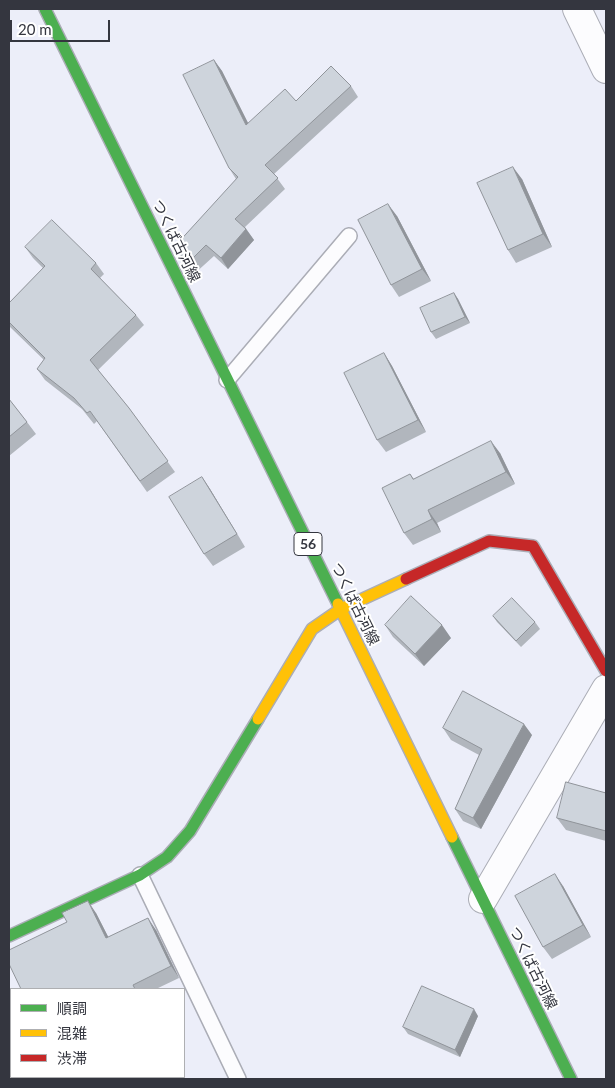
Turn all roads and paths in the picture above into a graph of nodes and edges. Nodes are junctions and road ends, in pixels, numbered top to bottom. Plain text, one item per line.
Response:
1 (45, 9) edge
2 (577, 9) edge
3 (606, 69) edge
4 (349, 236) dead end
5 (227, 380) junction
6 (341, 609) junction
7 (606, 671) edge
8 (606, 689) edge
9 (140, 875) junction
10 (483, 899) junction
11 (9, 936) edge
12 (238, 1079) edge
13 (571, 1079) edge

1 - 5 main road, つくば古河線 / 56
2 - 3 street
4 - 5 lane
5 - 6 main road, つくば古河線 / 56
6 - 7 main road
6 - 9 main road
6 - 10 main road, つくば古河線 / 56
8 - 10 street
9 - 11 main road
9 - 12 lane
10 - 13 main road, つくば古河線 / 56

